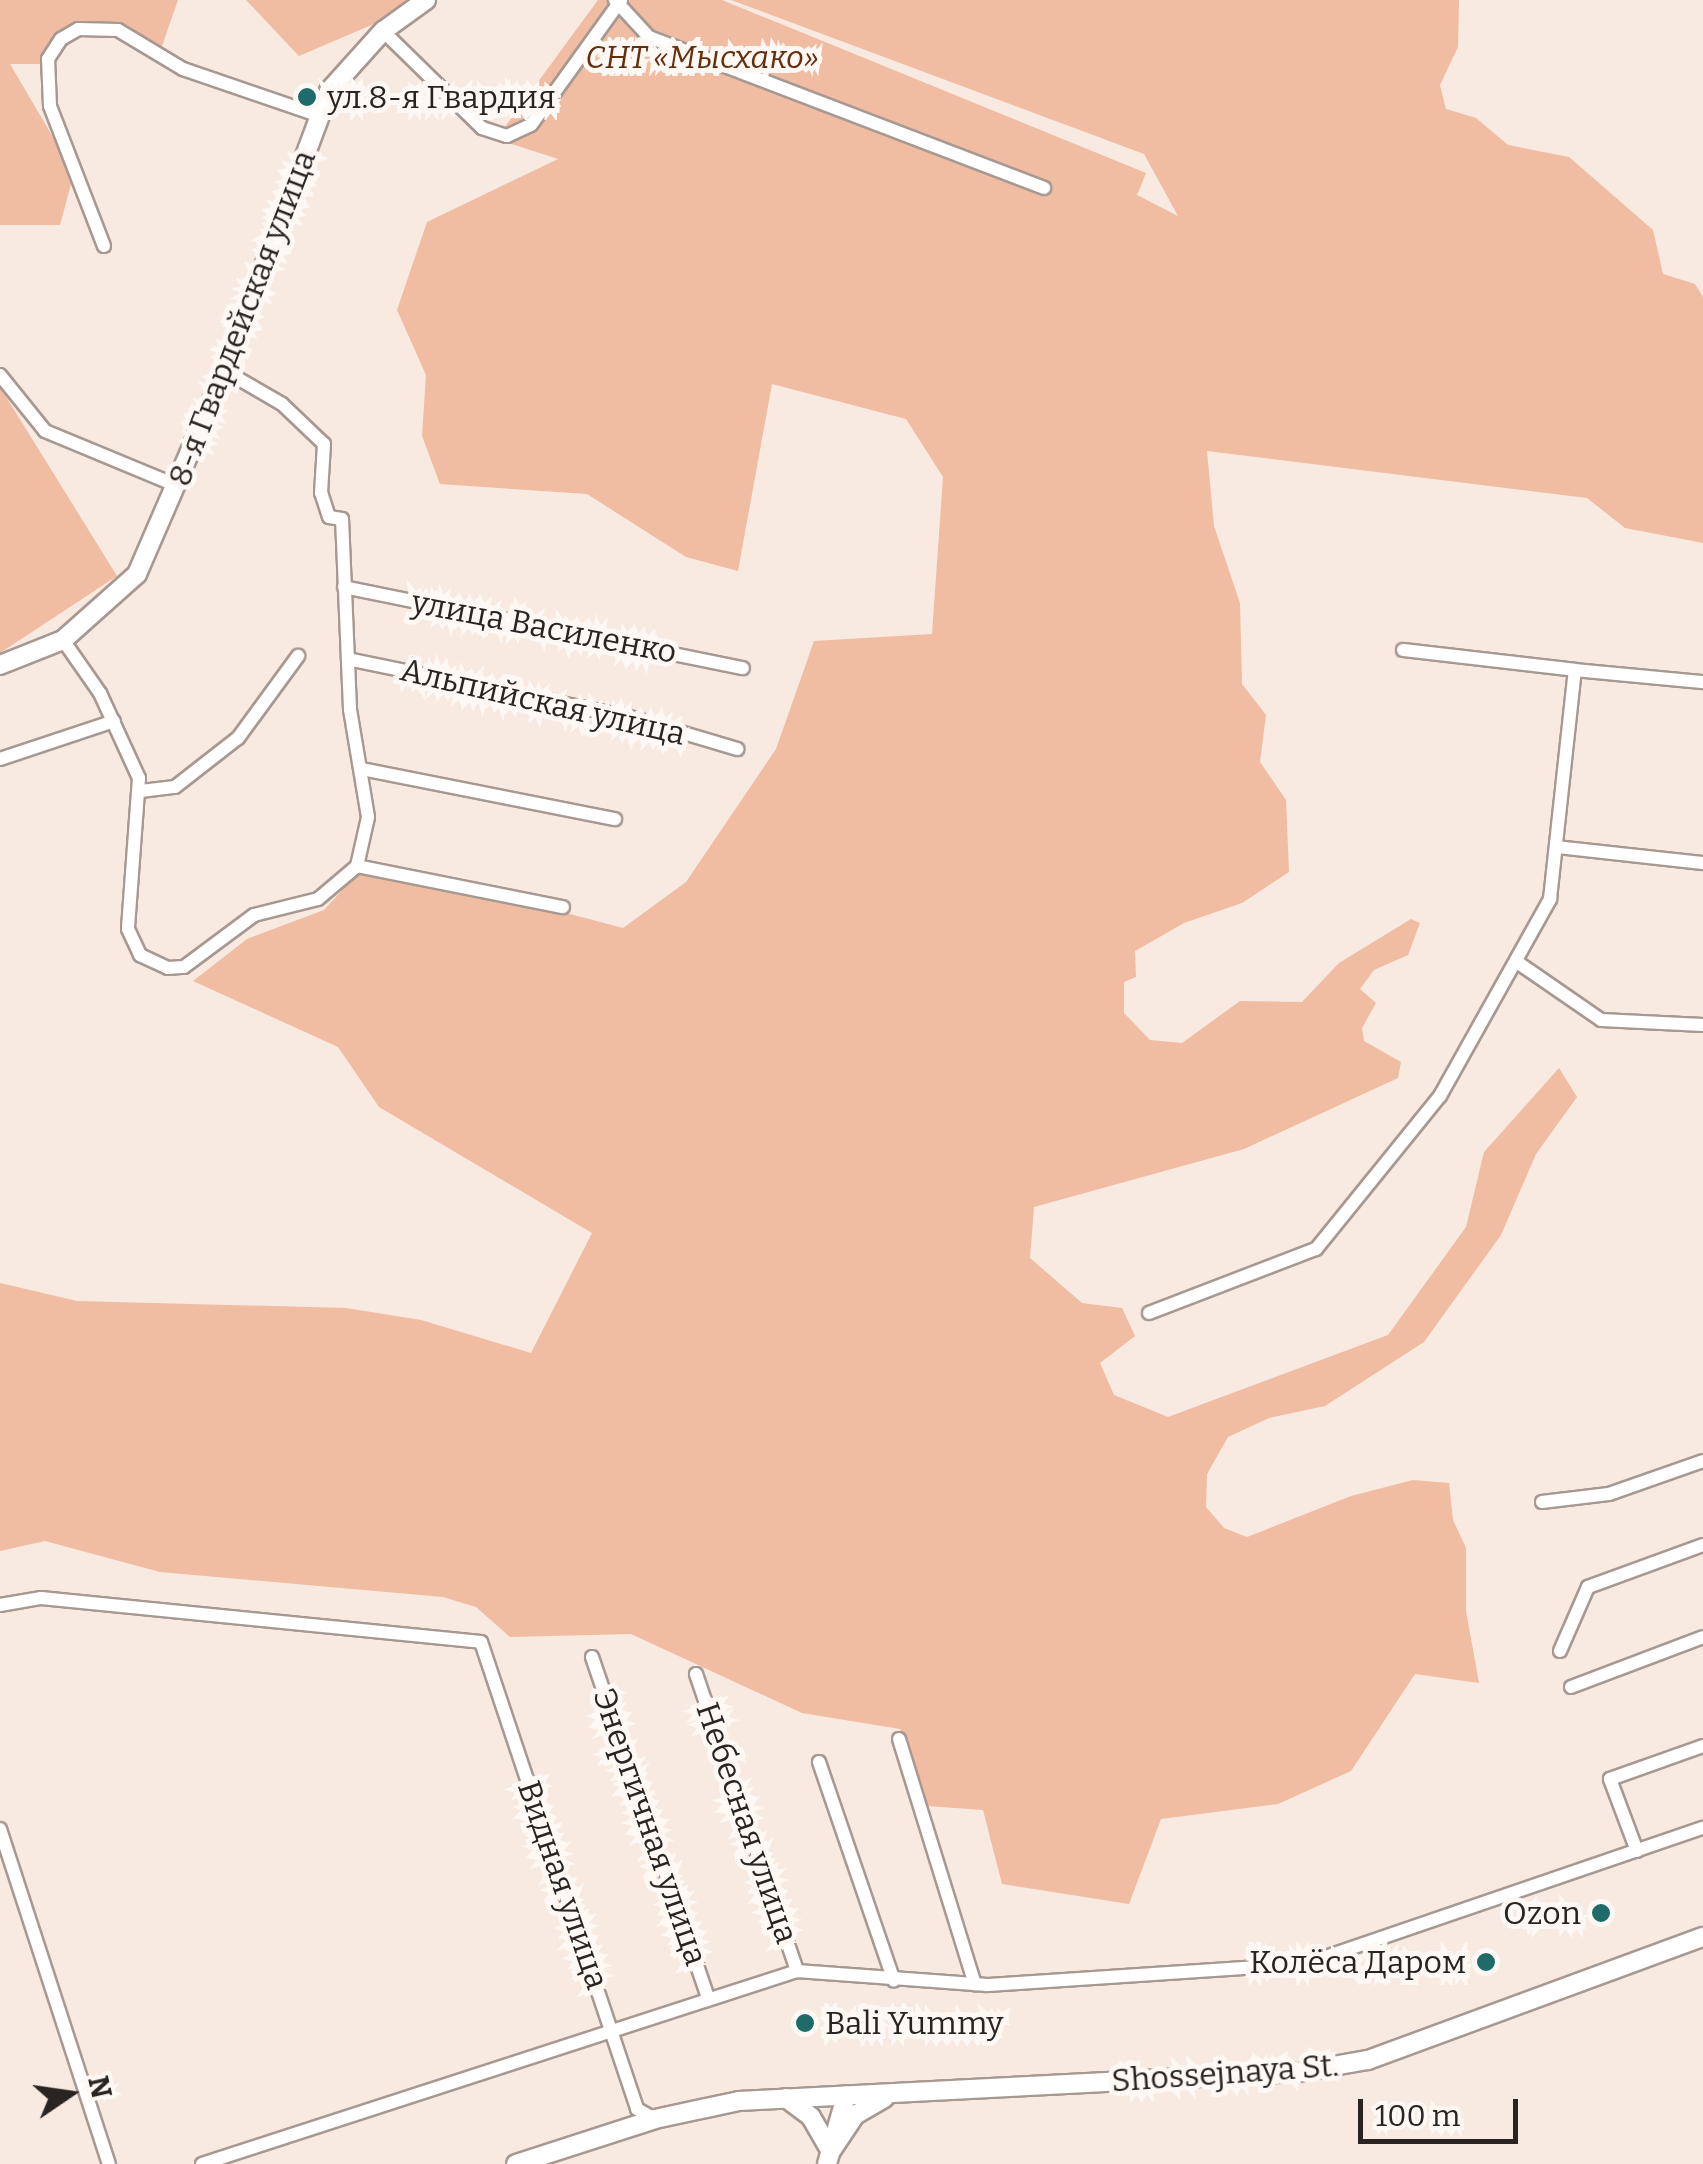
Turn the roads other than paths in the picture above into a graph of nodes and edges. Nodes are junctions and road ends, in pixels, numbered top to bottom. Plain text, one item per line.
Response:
1 (426, 0) edge
2 (618, 1) edge
3 (383, 32) junction
4 (320, 116) junction
5 (1044, 188) dead end
6 (104, 246) dead end
7 (225, 370) junction
8 (0, 375) edge
9 (178, 486) junction
10 (344, 586) junction
11 (63, 640) junction
12 (1404, 650) dead end
13 (298, 656) dead end
14 (348, 659) junction
15 (0, 665) edge
16 (743, 668) dead end
17 (1575, 670) junction
18 (1703, 682) edge
19 (114, 722) junction
20 (737, 749) dead end
21 (0, 759) edge
22 (362, 769) junction
23 (141, 791) junction
24 (615, 818) dead end
25 (1557, 847) junction
26 (1703, 863) edge
27 (357, 866) junction
28 (563, 907) dead end
29 (1517, 962) junction
30 (1703, 1025) edge
31 (1149, 1313) dead end
32 (1703, 1460) edge
33 (1542, 1502) dead end
34 (1703, 1546) edge
35 (0, 1604) edge
36 (1703, 1637) edge
37 (1560, 1651) dead end
38 (592, 1656) dead end
39 (696, 1674) dead end
40 (1570, 1687) dead end
41 (899, 1739) dead end
42 (1703, 1746) edge
43 (819, 1762) dead end
44 (1703, 1828) edge
45 (0, 1829) edge
46 (1637, 1851) junction
47 (1703, 1938) edge
48 (797, 1971) junction
49 (894, 1981) junction
50 (975, 1985) junction
51 (708, 1998) junction
52 (612, 2028) junction
53 (895, 2093) junction
54 (846, 2096) junction
55 (786, 2098) junction
56 (655, 2119) junction
57 (829, 2158) edge
58 (109, 2164) edge
59 (202, 2164) edge
60 (516, 2164) edge

1 - 3 street, 8-я Гвардейская улица
2 - 3 street
2 - 5 street
3 - 4 street, 8-я Гвардейская улица
4 - 6 street
4 - 7 street, 8-я Гвардейская улица
7 - 9 street, 8-я Гвардейская улица
7 - 10 street
8 - 9 street
9 - 11 street, 8-я Гвардейская улица
10 - 14 street
10 - 16 street, улица Василенко
11 - 15 street
11 - 19 street
12 - 17 street
13 - 23 street
14 - 20 street, Альпийская улица
14 - 22 street
17 - 18 street
17 - 25 street
19 - 21 street
19 - 23 street
22 - 24 street
22 - 27 street
23 - 27 street
25 - 26 street
25 - 29 street
27 - 28 street
29 - 30 street
29 - 31 street
32 - 33 street
34 - 37 street
35 - 52 street, Видная улица
36 - 40 street
38 - 51 street, Энергичная улица
39 - 48 street, Небесная улица
41 - 50 street
42 - 46 street
43 - 49 street
44 - 46 street
45 - 58 street
46 - 50 street
47 - 53 street, Shossejnaya St.
48 - 49 street
48 - 51 street
49 - 50 street
51 - 52 street
52 - 56 street, Видная улица
52 - 59 street
53 - 54 street, Shossejnaya St.
53 - 57 street
54 - 55 street, Shossejnaya St.
54 - 57 street
55 - 56 street, Shossejnaya St.
55 - 57 street
56 - 60 street, Shossejnaya St.

